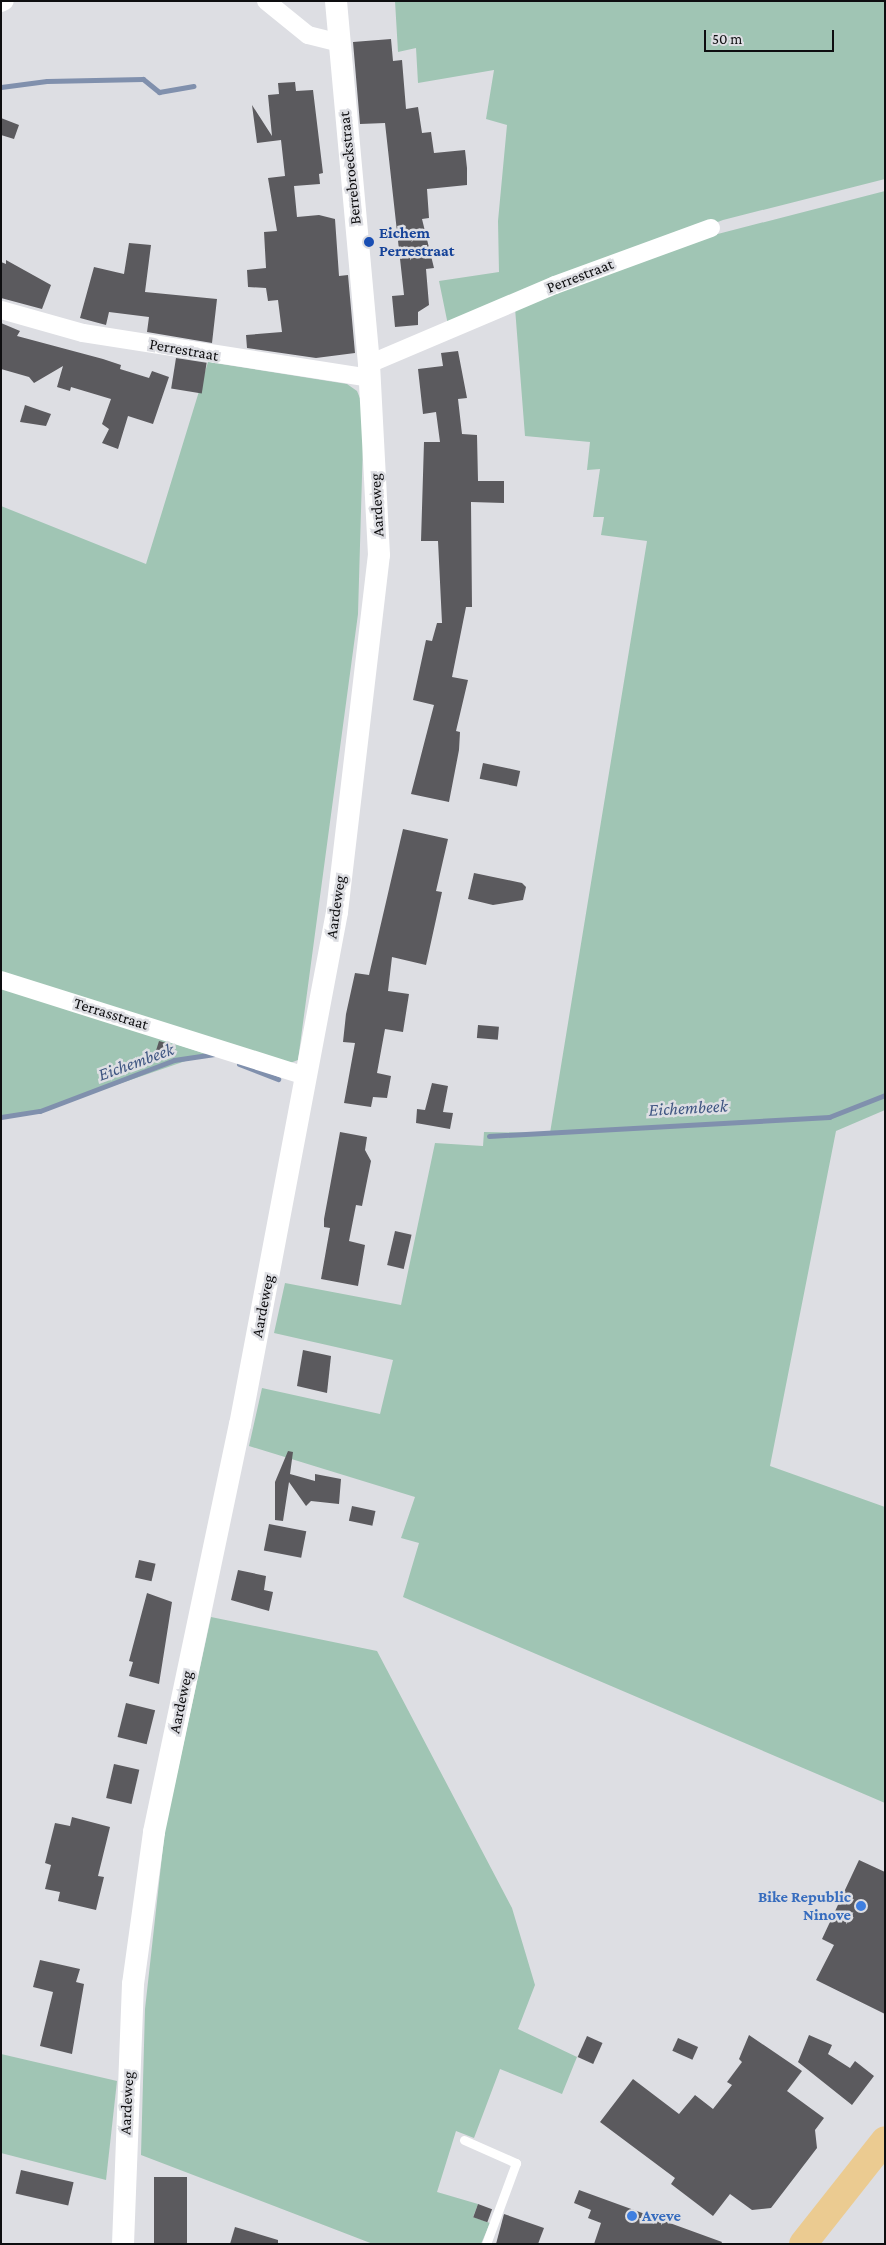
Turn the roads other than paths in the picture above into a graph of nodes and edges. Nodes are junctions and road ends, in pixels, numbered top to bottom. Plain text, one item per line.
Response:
1 (6, 1) edge
2 (266, 1) edge
3 (336, 1) edge
4 (1, 3) edge
5 (337, 42) junction
6 (711, 228) dead end
7 (1, 310) edge
8 (369, 371) junction
9 (1, 980) edge
10 (306, 1076) junction
11 (464, 2140) dead end
12 (885, 2140) edge
13 (885, 2155) edge
14 (123, 2244) edge
15 (486, 2244) edge
16 (803, 2244) edge
17 (815, 2244) edge

1 - 4 street
2 - 5 street
3 - 5 street, Berrebroeckstraat
5 - 8 street, Berrebroeckstraat
6 - 8 street, Perrestraat
7 - 8 street, Perrestraat
8 - 10 street, Aardeweg
9 - 10 street, Terrasstraat
10 - 14 street, Aardeweg
11 - 15 lane
12 - 16 main road
13 - 17 main road

